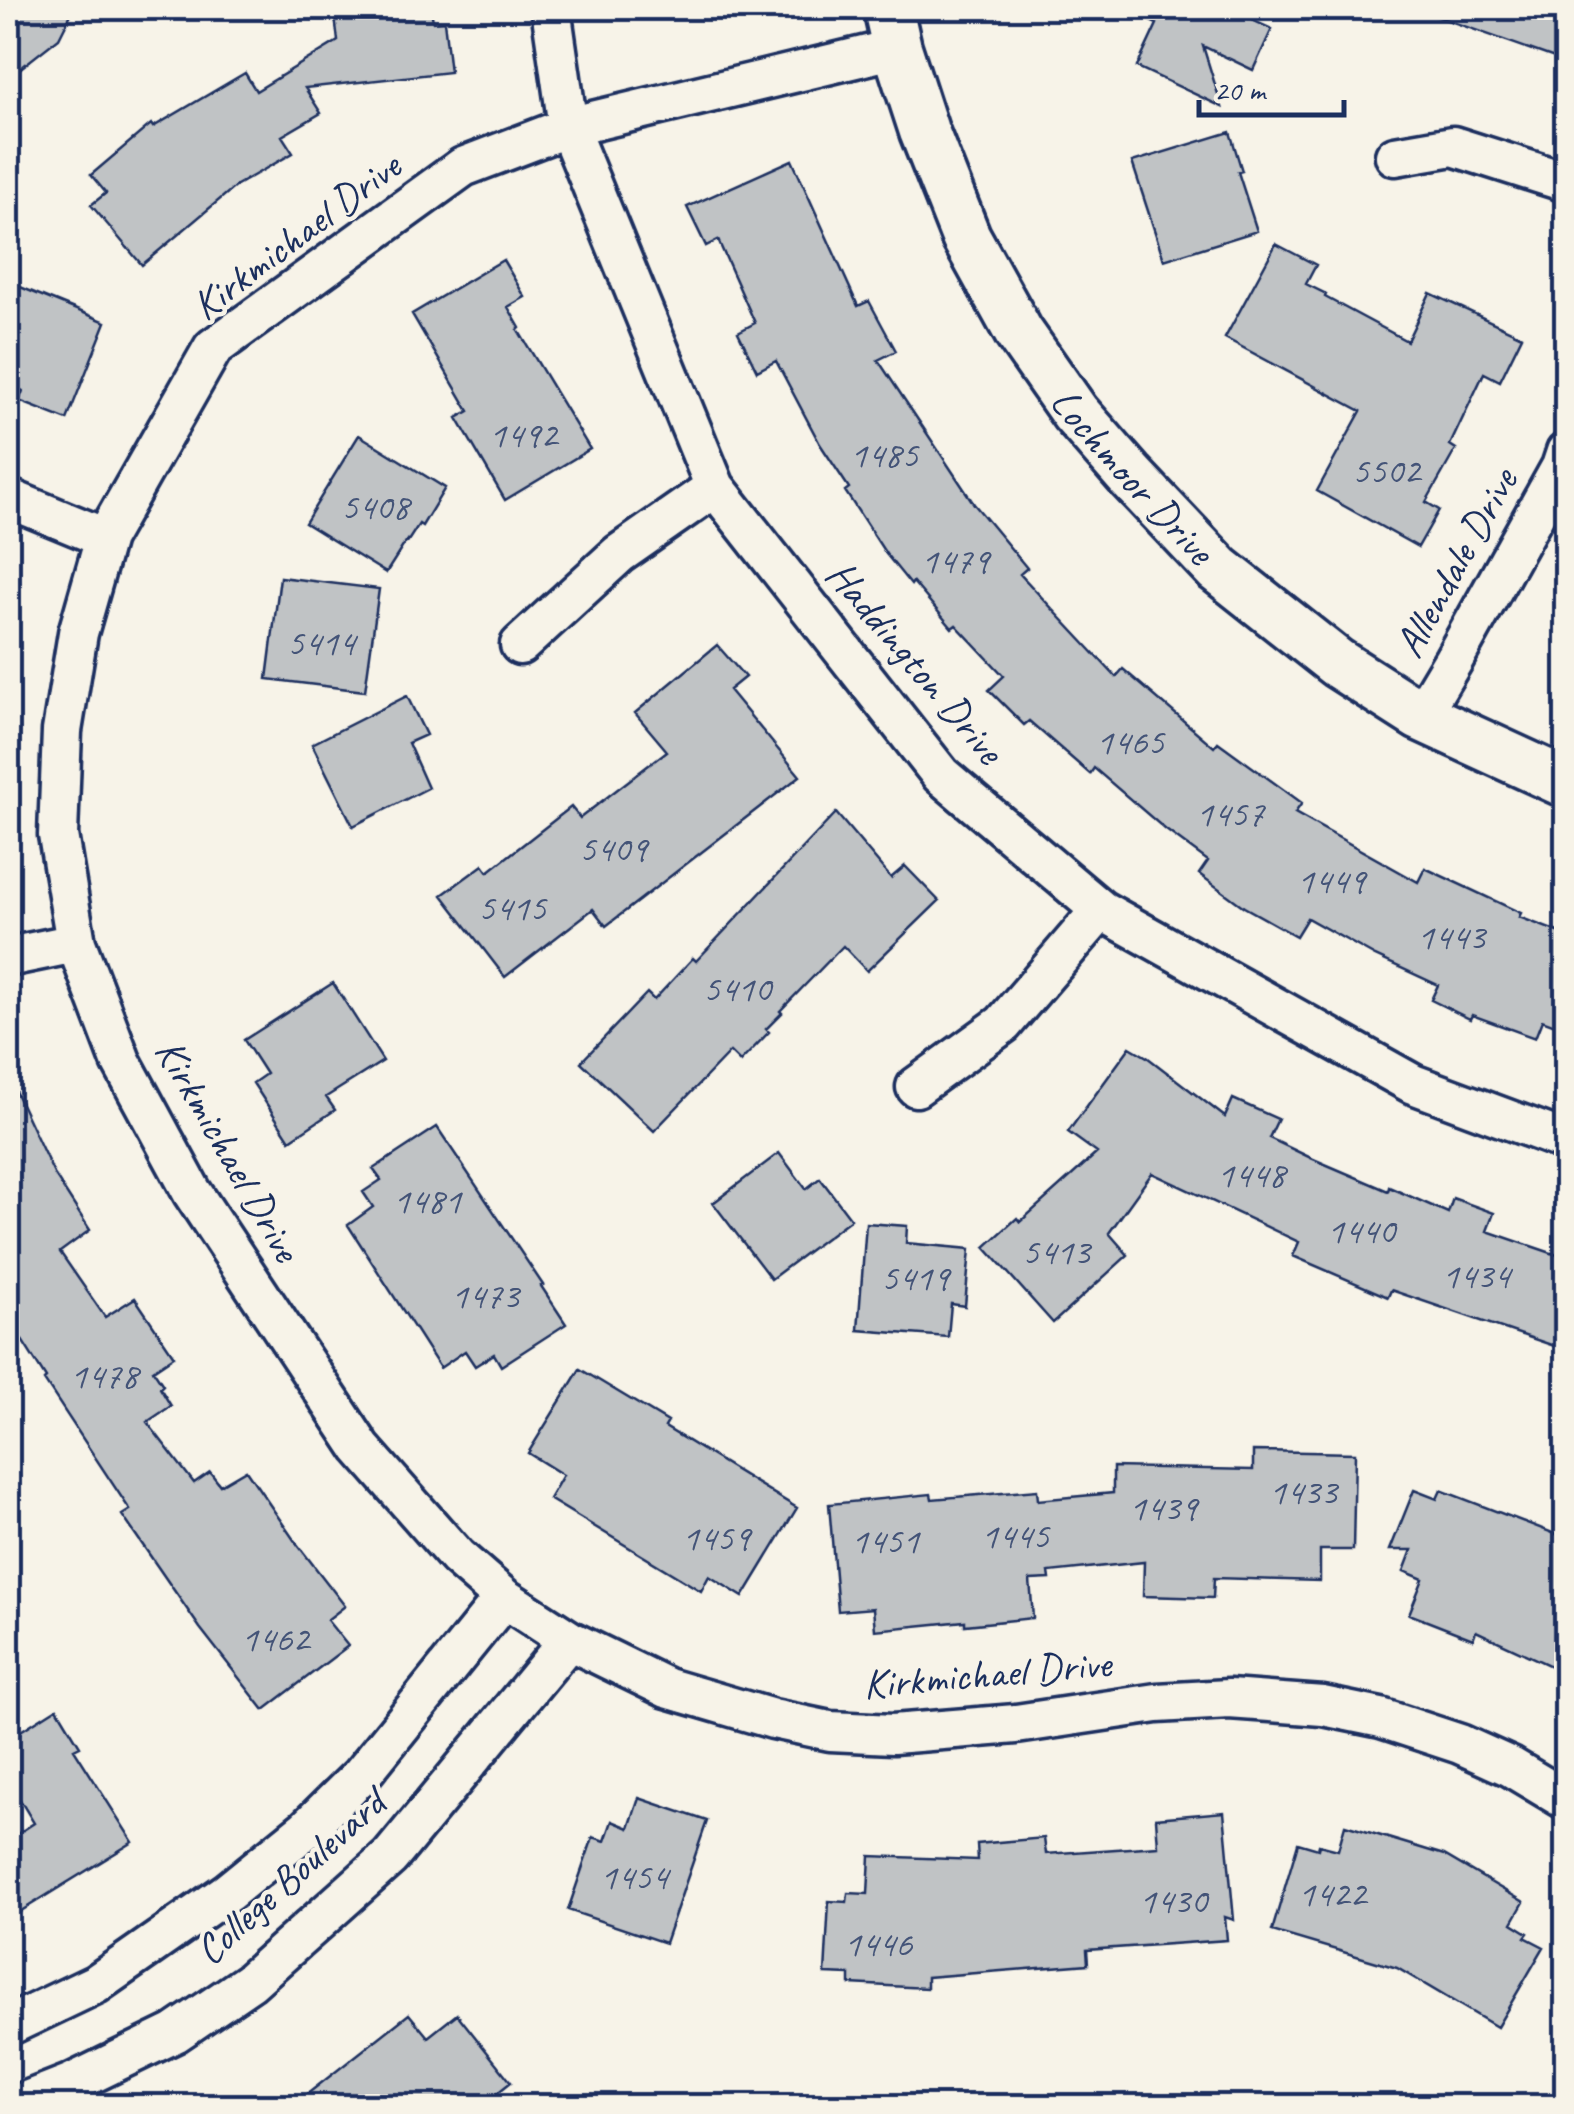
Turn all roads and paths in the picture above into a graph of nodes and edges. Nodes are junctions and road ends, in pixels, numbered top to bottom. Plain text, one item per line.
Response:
1 (552, 8) edge
2 (892, 28) edge
3 (568, 127) junction
4 (1395, 156) dead end
5 (1566, 182) edge
6 (1566, 452) edge
7 (715, 487) junction
8 (8, 498) edge
9 (105, 538) junction
10 (520, 645) dead end
11 (1420, 716) junction
12 (1566, 782) edge
13 (1101, 910) junction
14 (76, 943) junction
15 (8, 957) edge
16 (916, 1087) dead end
17 (1566, 1141) edge
18 (504, 1598) junction
19 (569, 1640) junction
20 (1566, 1800) edge
21 (8, 2026) edge
22 (14, 2106) edge

1 - 3 street, Haddington Drive
2 - 3 street, Kirkmichael Drive
2 - 11 street, Lochmoor Drive
3 - 7 street, Haddington Drive
3 - 9 street, Kirkmichael Drive
4 - 5 street
6 - 11 street, Allendale Drive
7 - 10 street
7 - 13 street, Haddington Drive
8 - 9 street
9 - 14 street, Kirkmichael Drive
11 - 12 street, Lochmoor Drive
13 - 16 street
13 - 17 street, Haddington Drive
14 - 15 street
14 - 18 street, Kirkmichael Drive
18 - 19 street, Kirkmichael Drive
18 - 21 street, College Boulevard
19 - 20 street, Kirkmichael Drive
19 - 22 street, College Boulevard

